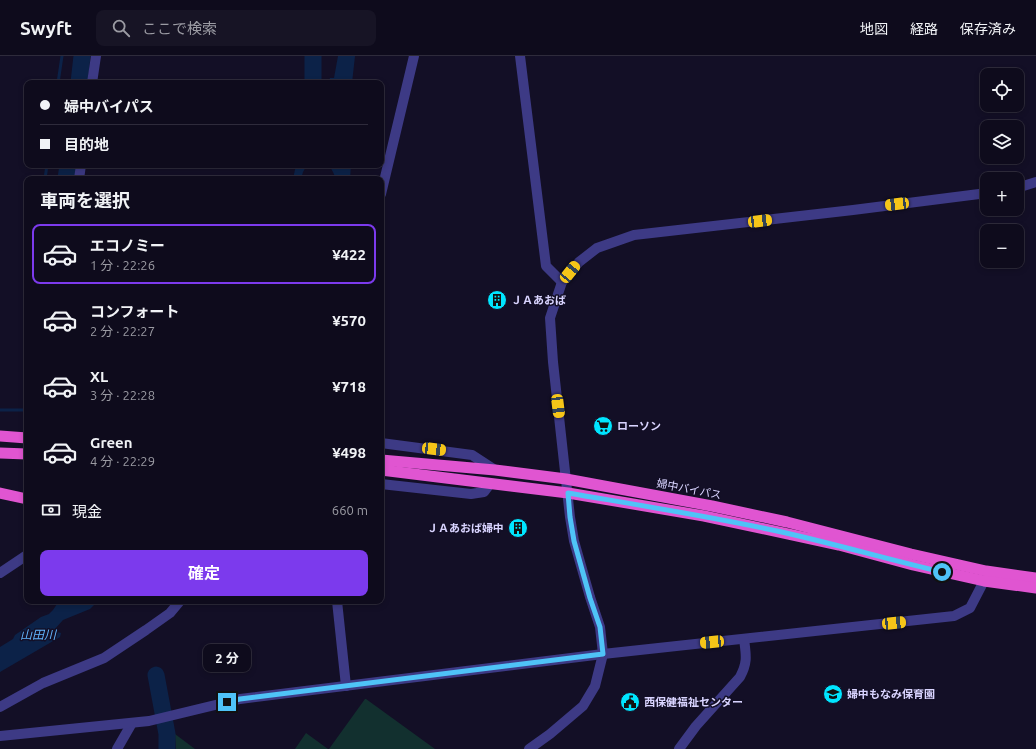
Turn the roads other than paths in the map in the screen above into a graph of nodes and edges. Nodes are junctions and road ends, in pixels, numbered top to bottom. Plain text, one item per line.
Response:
1 (96, 56) edge
2 (414, 56) edge
3 (520, 56) edge
4 (92, 80) edge
5 (384, 181) edge
6 (1036, 182) edge
7 (1024, 186) edge
8 (980, 194) edge
9 (562, 282) junction
10 (0, 436) edge
11 (24, 436) edge
12 (384, 443) edge
13 (0, 453) edge
14 (24, 454) edge
15 (384, 460) edge
16 (384, 470) edge
17 (495, 470) junction
18 (566, 479) junction
19 (384, 484) edge
20 (490, 484) junction
21 (0, 493) edge
22 (568, 493) junction
23 (24, 498) edge
24 (24, 557) edge
25 (0, 573) edge
26 (985, 576) junction
27 (1036, 578) edge
28 (1036, 588) edge
29 (178, 604) edge
30 (337, 604) edge
31 (744, 639) junction
32 (603, 654) junction
33 (346, 686) junction
34 (0, 707) edge
35 (132, 723) junction
36 (0, 736) edge
37 (117, 749) edge
38 (529, 749) edge
39 (679, 749) edge

1 - 4 street
2 - 5 street
3 - 9 street
6 - 7 street
8 - 9 street
9 - 18 street
10 - 11 highway
12 - 17 street
13 - 14 highway
15 - 17 highway, 婦中バイパス
16 - 20 highway
17 - 18 highway, 婦中バイパス
18 - 22 street
18 - 26 highway, 婦中バイパス
19 - 20 street
20 - 22 highway
21 - 23 highway
22 - 26 highway
22 - 32 street
24 - 25 street
26 - 27 highway
26 - 28 highway
26 - 31 street
29 - 34 street
30 - 33 street
31 - 32 street
31 - 39 street
32 - 33 street
32 - 38 street
33 - 35 street
35 - 36 street
35 - 37 street

